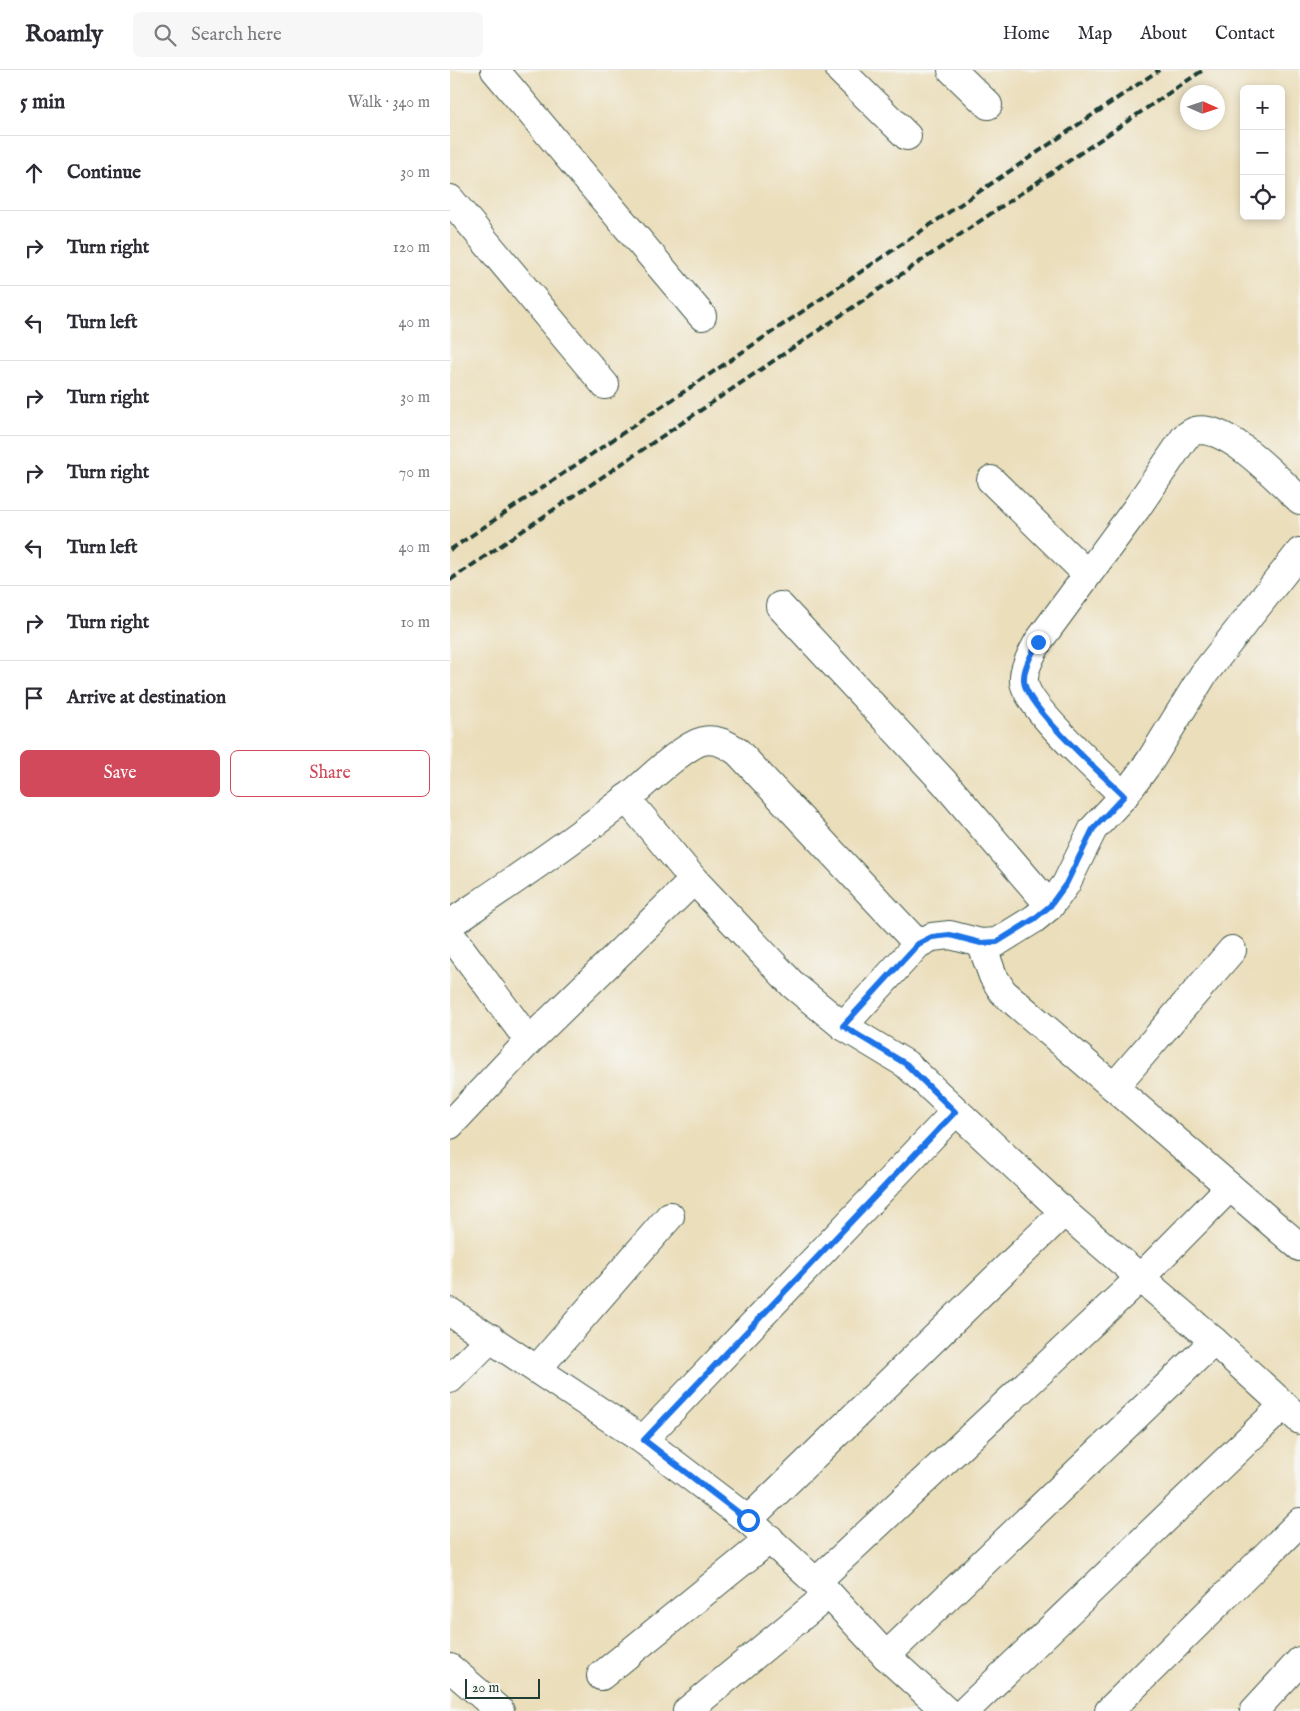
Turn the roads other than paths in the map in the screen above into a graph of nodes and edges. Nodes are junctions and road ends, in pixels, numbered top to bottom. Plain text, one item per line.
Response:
1 (495, 70) edge
2 (840, 70) edge
3 (952, 70) edge
4 (988, 105) dead end
5 (907, 136) dead end
6 (450, 199) edge
7 (702, 316) dead end
8 (605, 385) dead end
9 (991, 480) dead end
10 (1300, 500) edge
11 (1300, 552) edge
12 (1087, 574) junction
13 (780, 606) dead end
14 (1124, 796) junction
15 (626, 798) junction
16 (694, 880) junction
17 (1050, 906) junction
18 (450, 924) edge
19 (450, 934) edge
20 (981, 943) junction
21 (918, 944) junction
22 (1232, 950) dead end
23 (843, 1026) junction
24 (529, 1041) junction
25 (1114, 1087) junction
26 (955, 1112) junction
27 (450, 1125) edge
28 (1230, 1187) junction
29 (1064, 1212) junction
30 (670, 1216) dead end
31 (1300, 1247) edge
32 (1140, 1278) junction
33 (450, 1312) edge
34 (491, 1338) junction
35 (1214, 1341) junction
36 (537, 1369) junction
37 (450, 1378) edge
38 (1292, 1413) edge
39 (644, 1440) junction
40 (748, 1520) junction
41 (1300, 1522) edge
42 (770, 1540) junction
43 (822, 1588) junction
44 (886, 1656) junction
45 (1300, 1660) edge
46 (450, 1668) edge
47 (601, 1676) dead end
48 (500, 1711) edge
49 (687, 1711) edge
50 (946, 1711) edge
51 (966, 1711) edge
52 (1109, 1711) edge
53 (1254, 1711) edge

1 - 7 street
2 - 5 street
3 - 4 street
6 - 8 street
9 - 12 street
10 - 12 street
11 - 14 street
12 - 14 street
13 - 17 street
14 - 17 street
15 - 16 street
15 - 18 street
15 - 21 street
16 - 23 street
16 - 24 street
17 - 20 street
19 - 24 street
20 - 21 street
20 - 25 street
21 - 23 street
22 - 25 street
23 - 26 street
24 - 27 street
25 - 28 street
26 - 29 street
26 - 39 street
28 - 31 street
28 - 32 street
29 - 32 street
29 - 40 street
30 - 36 street
32 - 35 street
32 - 43 street
33 - 34 street
34 - 36 street
34 - 37 street
35 - 38 street
35 - 44 street
36 - 39 street
38 - 51 street
39 - 40 street
40 - 42 street
41 - 52 street
42 - 43 street
42 - 47 street
43 - 44 street
43 - 49 street
44 - 50 street
45 - 53 street
46 - 48 street

